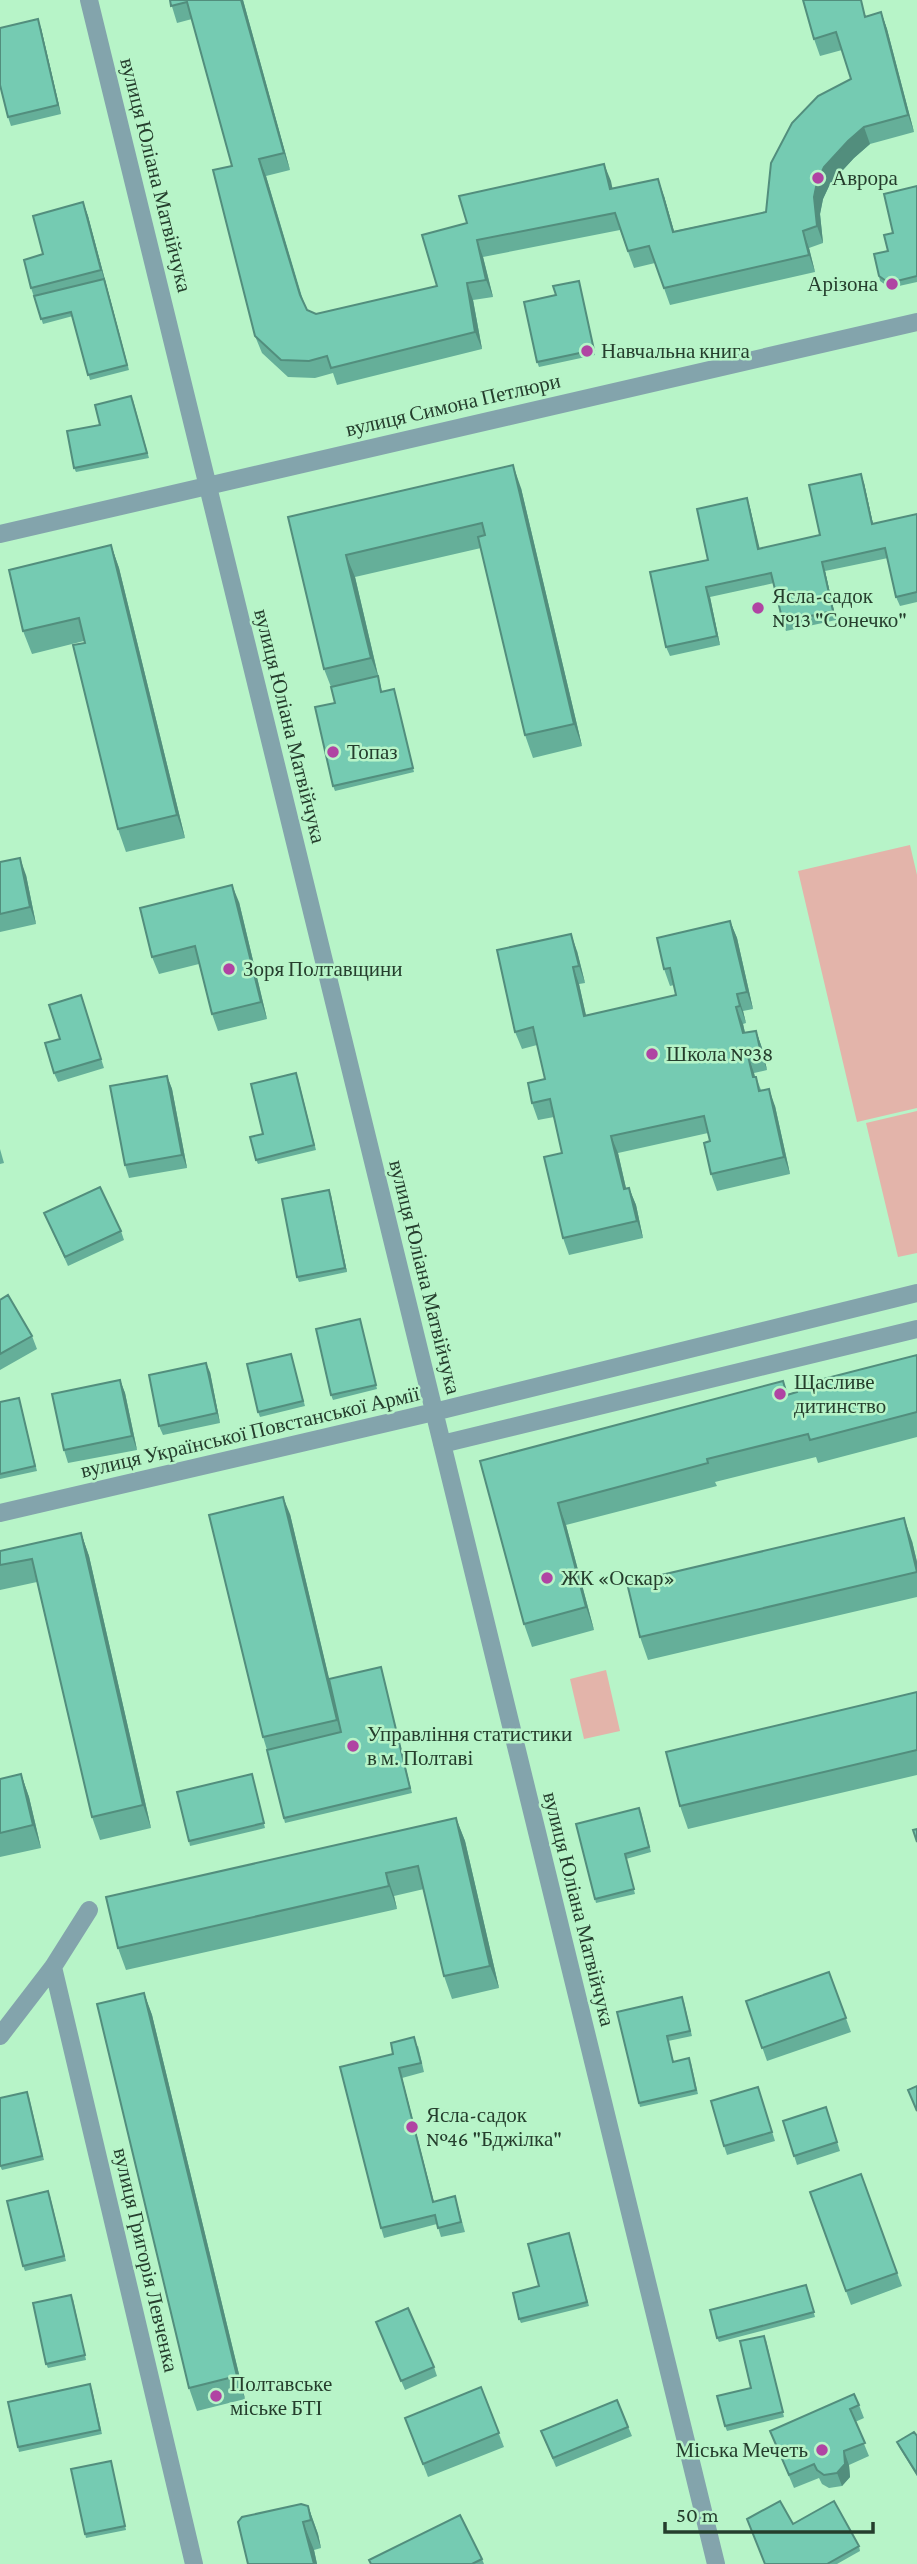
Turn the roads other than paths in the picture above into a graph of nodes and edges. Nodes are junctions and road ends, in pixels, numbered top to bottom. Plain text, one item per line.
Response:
1 (89, 0) edge
2 (917, 322) edge
3 (208, 485) junction
4 (0, 534) edge
5 (917, 1293) edge
6 (917, 1329) edge
7 (434, 1412) junction
8 (442, 1444) junction
9 (0, 1513) edge
10 (89, 1910) dead end
11 (53, 1967) junction
12 (0, 2036) edge
13 (194, 2564) edge
14 (716, 2564) edge

1 - 3 street, вулиця Юліана Матвійчука
2 - 3 street, вулиця Симона Петлюри
3 - 4 street, вулиця Симона Петлюри
3 - 7 street, вулиця Юліана Матвійчука
5 - 7 street, вулиця Української Повстанської Армії
6 - 8 street
7 - 8 street, вулиця Юліана Матвійчука
7 - 9 street, вулиця Української Повстанської Армії
8 - 14 street, вулиця Юліана Матвійчука
10 - 11 street
11 - 12 street
11 - 13 street, вулиця Григорія Левченка

